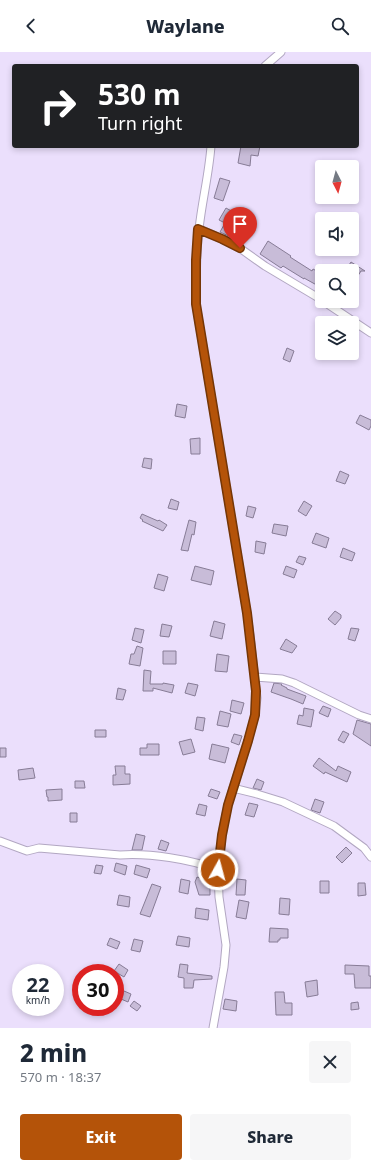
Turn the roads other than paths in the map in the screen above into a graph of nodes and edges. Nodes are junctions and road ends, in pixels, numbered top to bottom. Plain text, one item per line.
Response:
1 (281, 52) edge
2 (267, 64) edge
3 (211, 148) edge
4 (198, 229) junction
5 (315, 296) edge
6 (334, 308) edge
7 (371, 333) edge
8 (254, 677) junction
9 (371, 719) edge
10 (234, 788) junction
11 (0, 841) edge
12 (367, 848) edge
13 (371, 857) edge
14 (218, 870) junction
15 (213, 1028) edge

1 - 2 street
3 - 4 street
4 - 5 street
4 - 8 street
6 - 7 street
8 - 9 street
8 - 10 street
10 - 12 street
10 - 14 street
11 - 14 street
12 - 13 street
14 - 15 street

